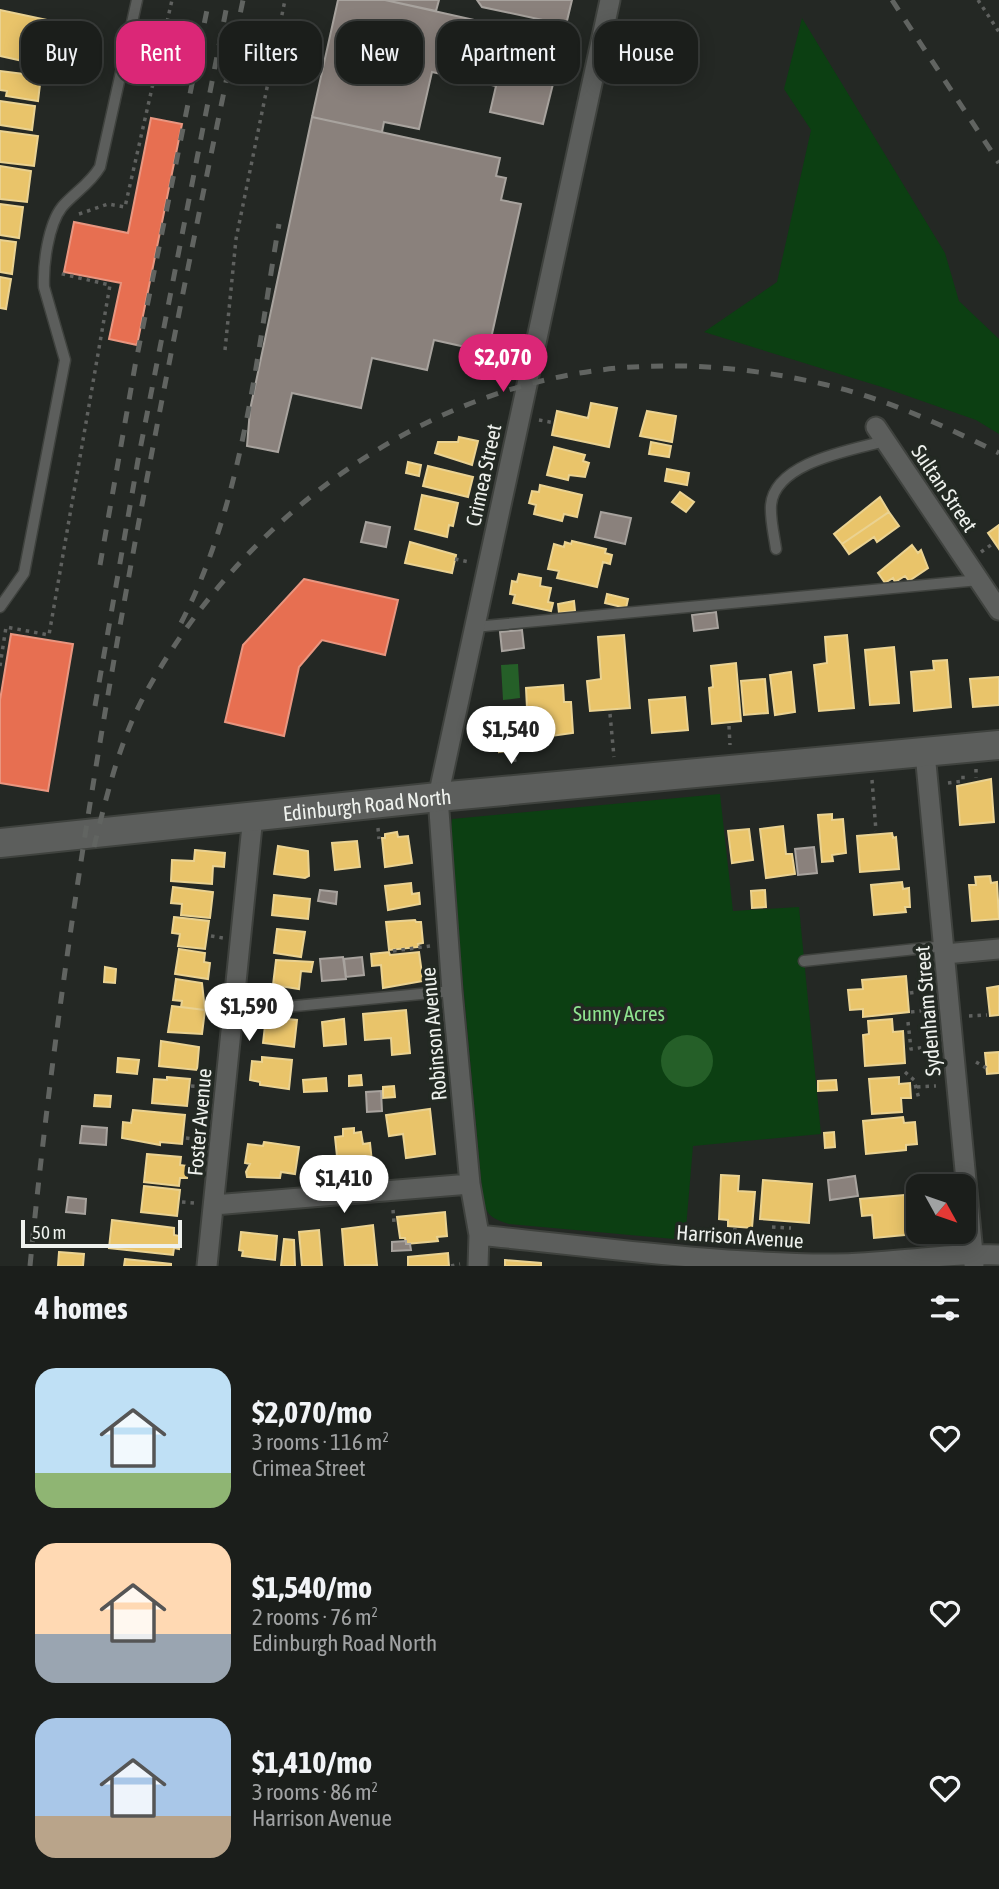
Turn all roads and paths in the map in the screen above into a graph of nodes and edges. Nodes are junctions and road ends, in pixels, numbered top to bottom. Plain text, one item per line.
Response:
1 (137, 0) edge
2 (172, 0) edge
3 (285, 0) edge
4 (610, 0) edge
5 (978, 0) edge
6 (999, 32) edge
7 (68, 218) dead end
8 (60, 262) dead end
9 (225, 350) dead end
10 (534, 419) dead end
11 (555, 424) dead end
12 (881, 434) joint
13 (776, 549) dead end
14 (455, 559) dead end
15 (469, 562) dead end
16 (979, 580) junction
17 (0, 607) edge
18 (999, 610) edge
19 (473, 627) junction
20 (0, 666) edge
21 (610, 714) dead end
22 (729, 726) dead end
23 (999, 745) edge
24 (731, 747) dead end
25 (514, 750) dead end
26 (925, 753) junction
27 (614, 758) dead end
28 (515, 767) dead end
29 (872, 778) dead end
30 (963, 781) dead end
31 (948, 783) dead end
32 (438, 797) junction
33 (253, 816) junction
34 (377, 825) dead end
35 (876, 831) dead end
36 (379, 839) dead end
37 (0, 843) edge
38 (433, 946) dead end
39 (999, 949) edge
40 (945, 950) junction
41 (393, 951) dead end
42 (804, 961) dead end
43 (930, 990) dead end
44 (452, 991) junction
45 (910, 993) dead end
46 (933, 1010) dead end
47 (232, 1012) junction
48 (912, 1012) dead end
49 (987, 1014) dead end
50 (969, 1016) dead end
51 (908, 1022) dead end
52 (936, 1046) dead end
53 (973, 1062) dead end
54 (986, 1068) dead end
55 (905, 1072) dead end
56 (191, 1086) dead end
57 (940, 1086) dead end
58 (212, 1087) dead end
59 (917, 1087) junction
60 (919, 1099) dead end
61 (186, 1139) dead end
62 (206, 1140) dead end
63 (470, 1184) junction
64 (214, 1205) junction
65 (772, 1227) dead end
66 (791, 1228) dead end
67 (479, 1235) junction
68 (999, 1255) edge
69 (973, 1260) edge
70 (696, 1261) edge
71 (207, 1266) edge
72 (478, 1266) edge

1 - 17 lane
2 - 7 path
3 - 9 path
4 - 19 street, Crimea Street
5 - 6 path
8 - 20 path
10 - 11 path
12 - 13 lane
12 - 16 street, Sultan Street
14 - 15 path
16 - 18 street, Sultan Street
16 - 19 lane
19 - 32 street, Crimea Street
21 - 27 path
22 - 24 path
23 - 26 main road, Edinburgh Road North
25 - 28 path
26 - 32 main road, Edinburgh Road North
26 - 40 street, Sydenham Street
29 - 35 path
30 - 31 path
32 - 33 main road, Edinburgh Road North
32 - 44 street, Robinson Avenue
33 - 37 main road, Edinburgh Road North
33 - 47 street, Foster Avenue
34 - 36 path
38 - 41 path
39 - 40 street
40 - 42 lane
40 - 69 street, Sydenham Street
43 - 45 path
44 - 47 lane
44 - 63 street, Robinson Avenue
46 - 48 path
47 - 64 street, Foster Avenue
49 - 50 path
51 - 52 path
53 - 54 path
55 - 59 path
56 - 58 path
57 - 59 path
59 - 60 path
61 - 62 path
63 - 64 street
63 - 67 street, Robinson Avenue
64 - 71 street, Foster Avenue
65 - 66 path
67 - 70 street, Harrison Avenue
67 - 72 street, Robinson Avenue
68 - 69 street, Harrison Avenue
69 - 70 street, Harrison Avenue

